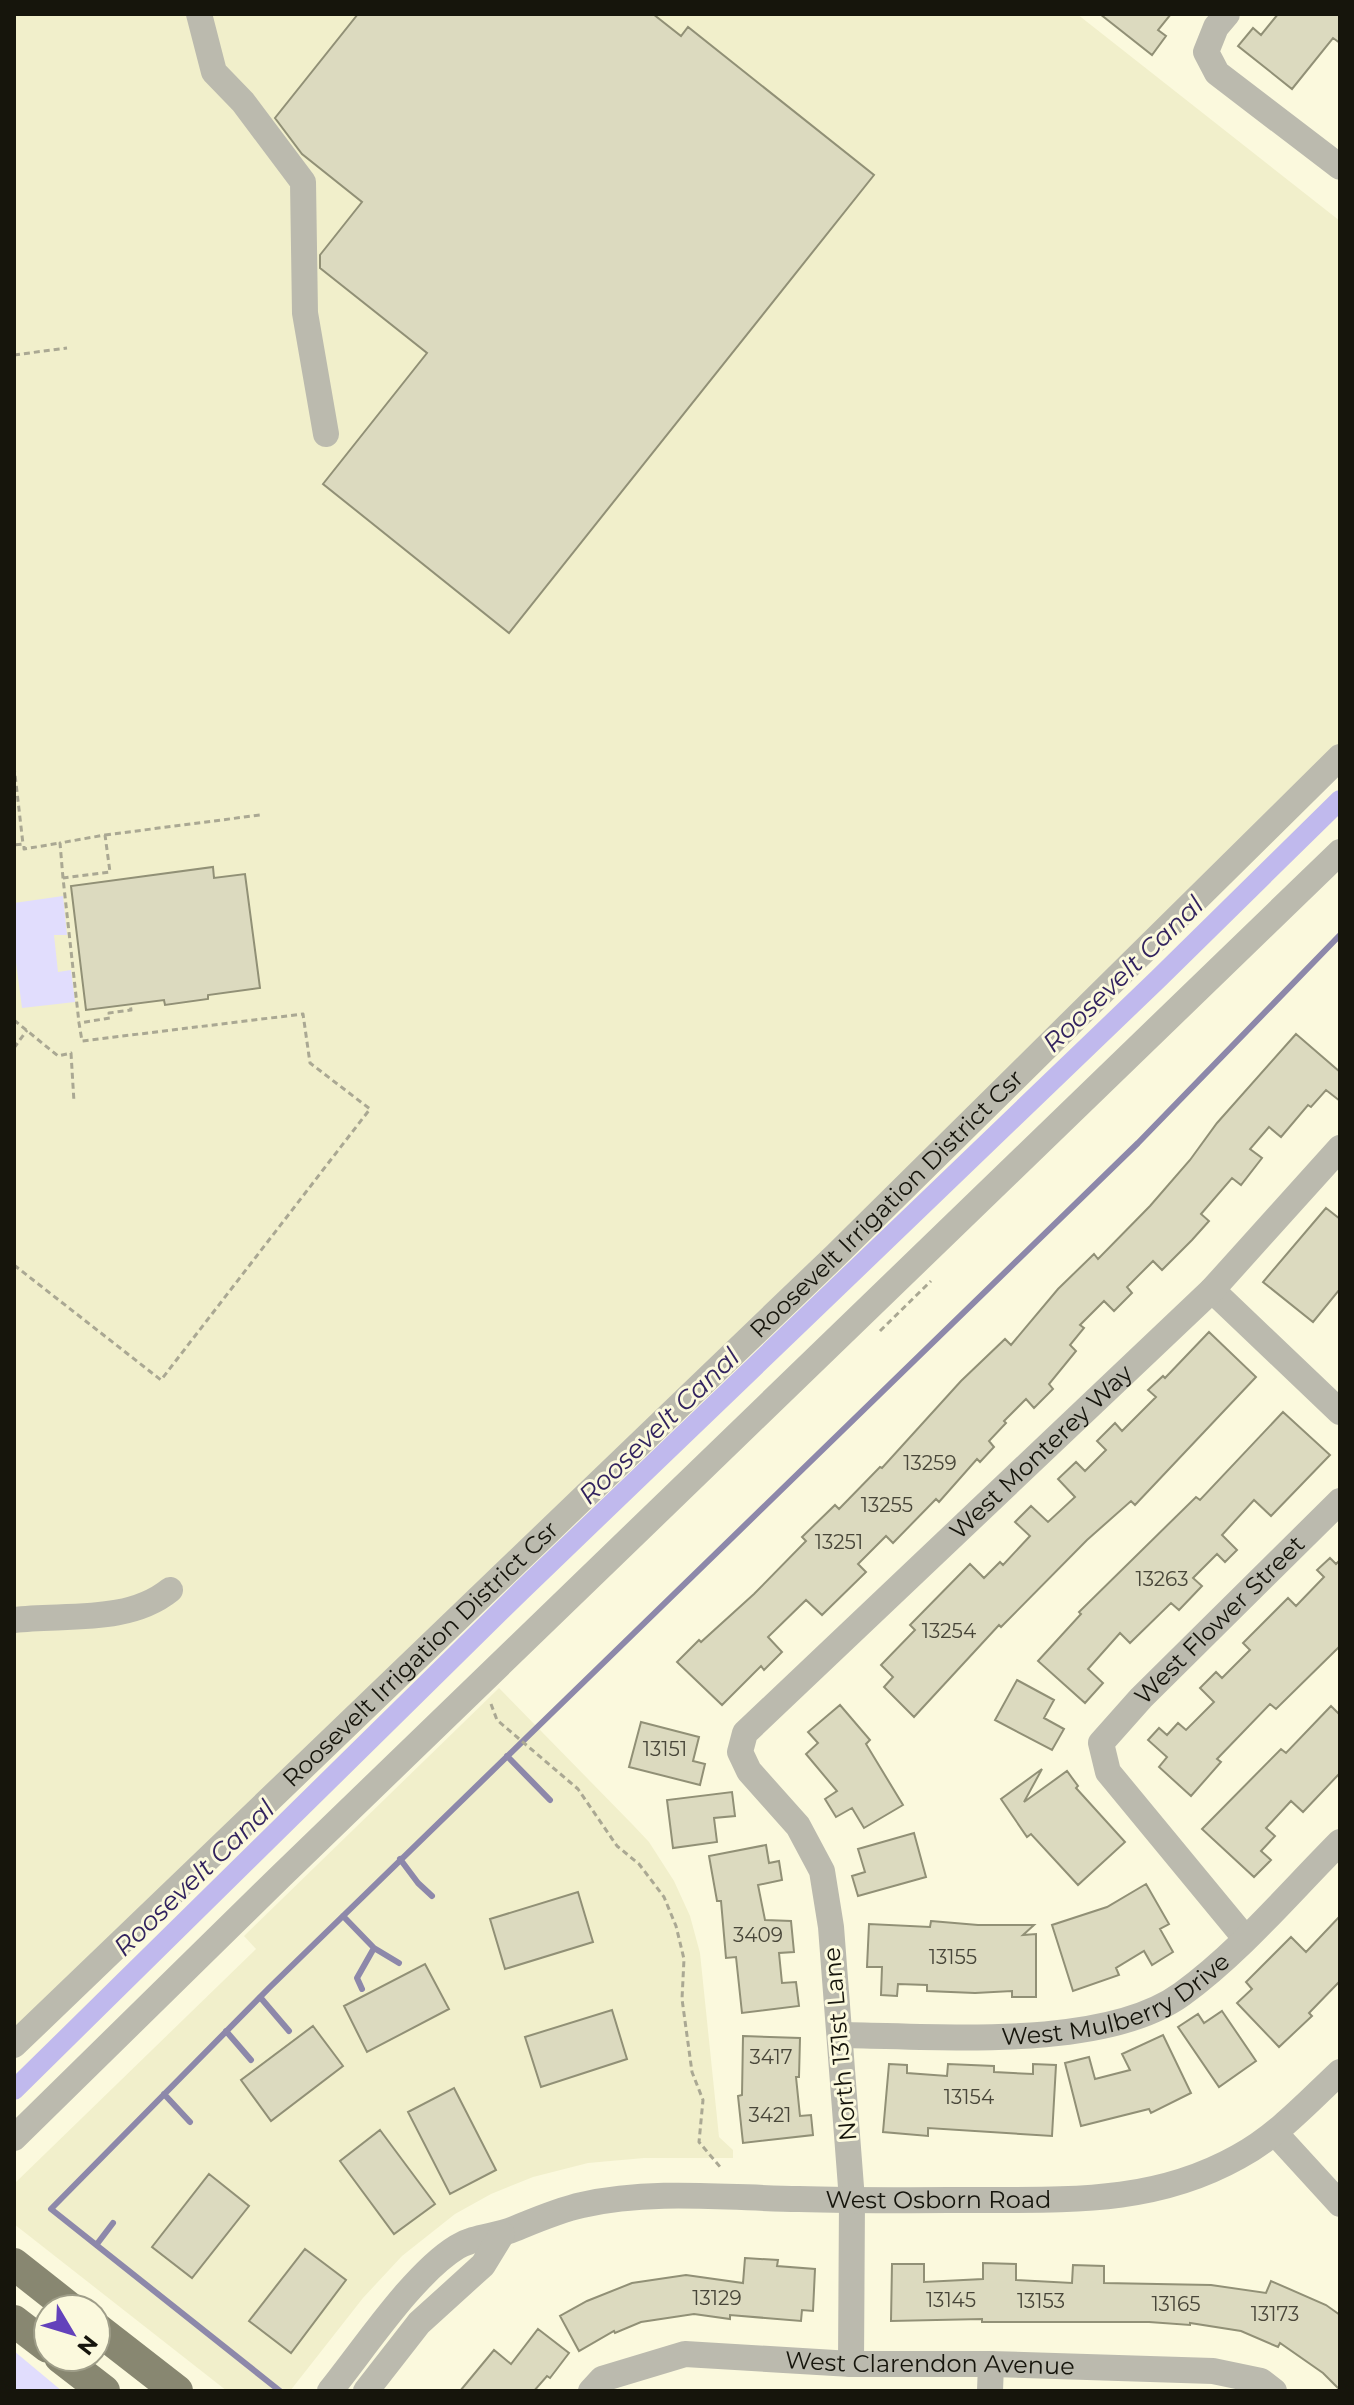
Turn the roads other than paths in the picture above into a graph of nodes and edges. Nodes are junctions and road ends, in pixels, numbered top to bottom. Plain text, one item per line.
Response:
1 (199, 14) edge
2 (1227, 14) edge
3 (1340, 167) edge
4 (326, 434) dead end
5 (1340, 757) edge
6 (1340, 852) edge
7 (1340, 1148) edge
8 (1212, 1290) junction
9 (1340, 1412) edge
10 (1340, 1501) edge
11 (170, 1590) dead end
12 (14, 1620) edge
13 (740, 1752) joint
14 (1340, 1842) edge
15 (1245, 1938) junction
16 (840, 2035) junction
17 (14, 2045) edge
18 (1340, 2072) edge
19 (1275, 2133) junction
20 (14, 2138) edge
21 (852, 2200) junction
22 (1340, 2204) edge
23 (502, 2234) junction
24 (14, 2264) edge
25 (51, 2293) edge
26 (14, 2321) edge
27 (32, 2335) edge
28 (112, 2340) edge
29 (851, 2364) junction
30 (991, 2364) junction
31 (81, 2373) edge
32 (104, 2391) edge
33 (177, 2391) edge
34 (330, 2391) edge
35 (366, 2391) edge
36 (591, 2391) edge
37 (990, 2391) edge
38 (1274, 2391) edge

1 - 4 street
2 - 3 street
5 - 17 street, Roosevelt Irrigation District Csr
6 - 20 street
7 - 8 street, West Monterey Way
8 - 9 street
8 - 13 street, West Monterey Way
10 - 15 street, West Flower Street
11 - 12 street
13 - 16 street, North 131st Lane
14 - 15 street, West Mulberry Drive
15 - 16 street, West Mulberry Drive
16 - 21 street, North 131st Lane
18 - 19 street, West Osborn Road
19 - 21 street, West Osborn Road
19 - 22 street
21 - 23 street, West Osborn Road
21 - 29 street, North 131st Lane
23 - 34 street, West Osborn Road
23 - 35 street
24 - 25 main road
26 - 27 main road
28 - 33 main road
29 - 30 street, West Clarendon Avenue
29 - 36 street, West Clarendon Avenue
30 - 37 street
30 - 38 street, West Clarendon Avenue
31 - 32 main road

